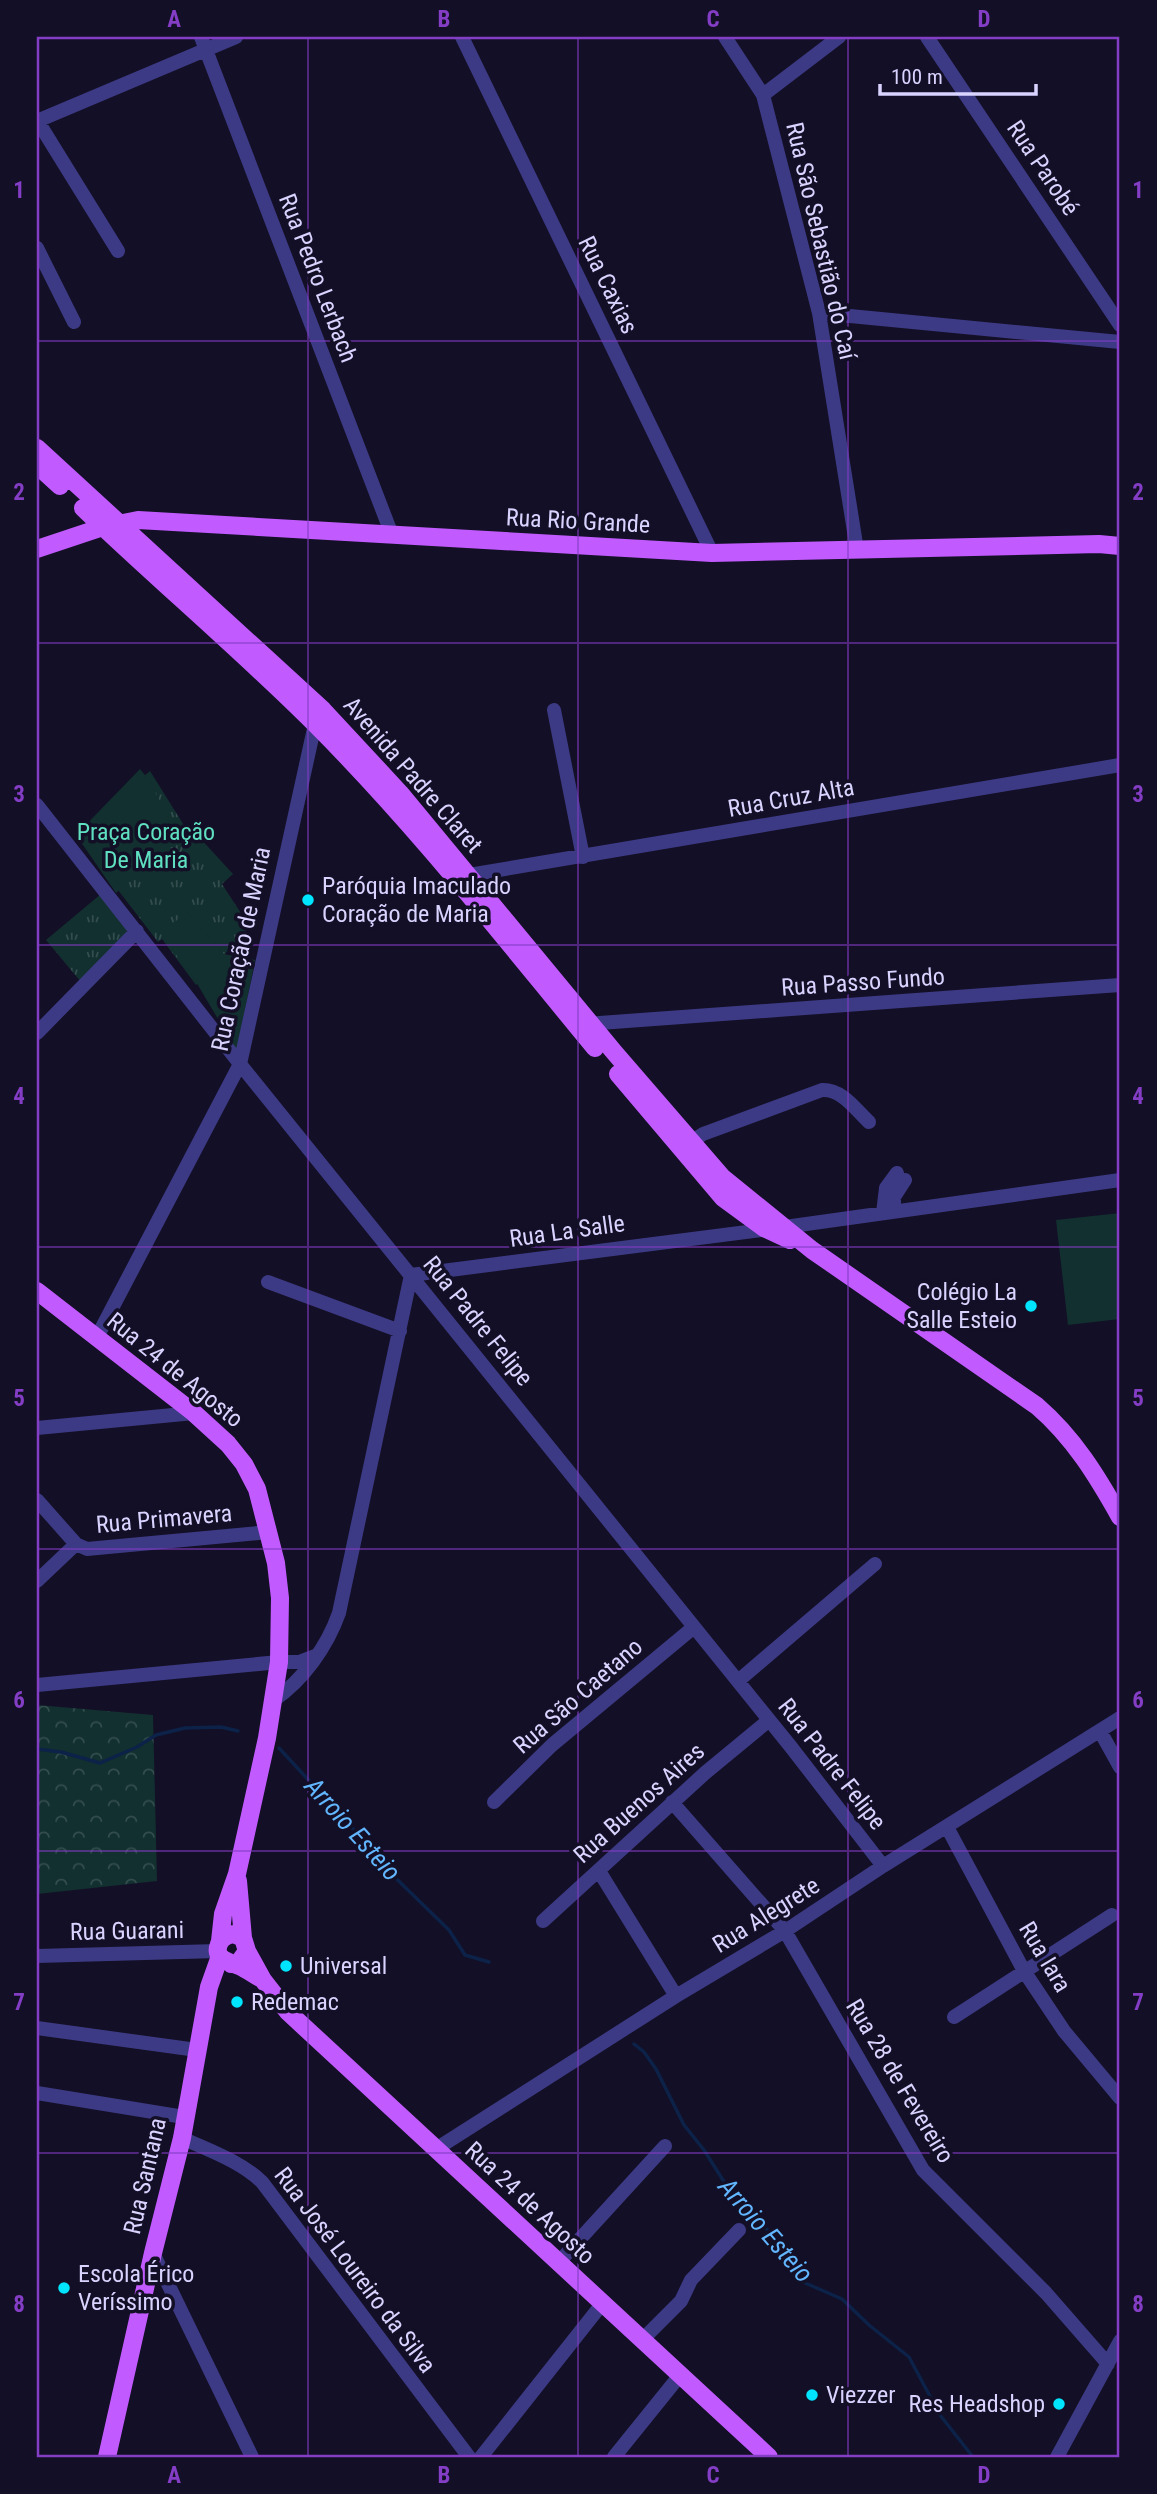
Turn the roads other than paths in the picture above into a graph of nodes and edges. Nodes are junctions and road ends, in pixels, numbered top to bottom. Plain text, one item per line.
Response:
1 (236, 37) edge
2 (463, 37) edge
3 (725, 37) edge
4 (839, 37) edge
5 (927, 37) edge
6 (203, 43) edge
7 (763, 95) junction
8 (37, 120) edge
9 (37, 248) edge
10 (118, 251) dead end
11 (819, 313) junction
12 (74, 322) dead end
13 (1120, 325) edge
14 (1120, 342) edge
15 (37, 448) edge
16 (37, 465) edge
17 (110, 525) junction
18 (392, 535) junction
19 (1120, 546) edge
20 (37, 550) edge
21 (857, 550) junction
22 (712, 553) junction
23 (554, 710) dead end
24 (319, 717) junction
25 (1120, 765) edge
26 (37, 805) edge
27 (583, 857) junction
28 (469, 875) junction
29 (137, 931) junction
30 (1120, 985) edge
31 (565, 1001) junction
32 (593, 1029) junction
33 (37, 1033) edge
34 (240, 1064) junction
35 (869, 1122) dead end
36 (691, 1142) junction
37 (901, 1176) dead end
38 (1120, 1180) edge
39 (888, 1212) junction
40 (785, 1227) junction
41 (764, 1228) junction
42 (813, 1250) junction
43 (411, 1275) junction
44 (268, 1282) dead end
45 (37, 1291) edge
46 (400, 1331) junction
47 (97, 1337) junction
48 (194, 1413) junction
49 (37, 1429) edge
50 (37, 1500) edge
51 (1120, 1517) edge
52 (269, 1532) junction
53 (76, 1544) junction
54 (875, 1564) dead end
55 (37, 1581) edge
56 (694, 1627) junction
57 (315, 1656) junction
58 (279, 1662) junction
59 (37, 1675) edge
60 (122, 1676) junction
61 (738, 1681) junction
62 (37, 1685) edge
63 (274, 1700) junction
64 (1120, 1718) edge
65 (768, 1721) junction
66 (1100, 1731) junction
67 (1120, 1767) edge
68 (494, 1802) dead end
69 (672, 1802) junction
70 (947, 1827) junction
71 (883, 1866) junction
72 (599, 1871) junction
73 (237, 1874) junction
74 (1112, 1914) dead end
75 (542, 1921) dead end
76 (785, 1931) junction
77 (245, 1945) junction
78 (223, 1955) junction
79 (37, 1956) edge
80 (1024, 1972) junction
81 (263, 1980) junction
82 (677, 1996) junction
83 (954, 2017) dead end
84 (37, 2028) edge
85 (197, 2050) junction
86 (37, 2093) edge
87 (1120, 2098) edge
88 (184, 2117) junction
89 (182, 2138) junction
90 (665, 2146) dead end
91 (436, 2149) junction
92 (739, 2230) dead end
93 (153, 2253) junction
94 (558, 2263) junction
95 (602, 2304) junction
96 (642, 2340) junction
97 (1120, 2341) edge
98 (1108, 2364) junction
99 (681, 2374) junction
100 (107, 2457) edge
101 (252, 2457) edge
102 (469, 2457) edge
103 (481, 2457) edge
104 (614, 2457) edge
105 (769, 2457) edge
106 (1057, 2457) edge

1 - 6 street
2 - 22 street, Rua Caxias
3 - 7 street, Rua São Sebastião do Caí
4 - 7 street
5 - 13 street, Rua Parobé
6 - 8 street
6 - 18 street, Rua Pedro Lerbach
7 - 11 street, Rua São Sebastião do Caí
8 - 10 street
9 - 12 street
11 - 14 street
11 - 21 street, Rua São Sebastião do Caí
15 - 17 main road, Avenida Padre Claret
16 - 17 main road, Avenida Padre Claret
17 - 18 main road, Rua Rio Grande
17 - 20 main road, Rua Rio Grande
17 - 24 main road, Avenida Padre Claret
18 - 22 main road, Rua Rio Grande
19 - 21 main road, Rua Rio Grande
21 - 22 main road, Rua Rio Grande
23 - 27 street
24 - 28 main road, Avenida Padre Claret
24 - 31 main road, Avenida Padre Claret
24 - 34 street, Rua Coração de Maria
25 - 27 street, Rua Cruz Alta
26 - 29 street, Rua Padre Felipe
27 - 28 street, Rua Cruz Alta
28 - 31 main road, Avenida Padre Claret
29 - 33 street
29 - 34 street, Rua Padre Felipe
30 - 32 street, Rua Passo Fundo
31 - 32 main road, Avenida Padre Claret
32 - 36 main road, Avenida Padre Claret
32 - 41 main road, Avenida Padre Claret
34 - 43 street, Rua Padre Felipe
34 - 47 street, Rua Coração de Maria
35 - 36 street
36 - 40 main road, Avenida Padre Claret
37 - 39 street
38 - 39 street, Rua La Salle
39 - 40 street, Rua La Salle
40 - 41 street, Rua La Salle
40 - 42 main road, Avenida Padre Claret
41 - 42 main road, Avenida Padre Claret
41 - 43 street, Rua La Salle
42 - 51 main road, Avenida Padre Claret
43 - 46 street
43 - 56 street, Rua Padre Felipe
44 - 46 street
45 - 47 main road, Rua 24 de Agosto
46 - 57 street
47 - 48 main road, Rua 24 de Agosto
48 - 49 street
48 - 52 main road, Rua 24 de Agosto
50 - 53 street
52 - 53 street, Rua Primavera
52 - 58 main road, Rua 24 de Agosto
53 - 55 street, Rua Primavera
54 - 61 street
56 - 61 street, Rua Padre Felipe
56 - 68 street, Rua São Caetano
57 - 58 street
57 - 63 street
58 - 60 street
58 - 63 main road, Rua 24 de Agosto
59 - 60 street
60 - 62 street
61 - 65 street, Rua Padre Felipe
63 - 73 main road, Rua 24 de Agosto
64 - 66 street, Rua Alegrete
65 - 69 street, Rua Buenos Aires
65 - 71 street, Rua Padre Felipe
66 - 67 street
66 - 70 street, Rua Alegrete
69 - 72 street, Rua Buenos Aires
69 - 76 street, Rua 28 de Fevereiro
70 - 71 street, Rua Alegrete
70 - 80 street, Rua Iara
71 - 76 street, Rua Alegrete
72 - 75 street, Rua Buenos Aires
72 - 82 street
73 - 77 main road, Rua 24 de Agosto
73 - 78 main road, Rua 24 de Agosto
74 - 80 street
76 - 82 street, Rua Alegrete
76 - 98 street, Rua 28 de Fevereiro
77 - 78 main road
77 - 78 main road
77 - 81 main road, Rua 24 de Agosto
78 - 79 street, Rua Guarani
78 - 81 main road, Rua 24 de Agosto
78 - 85 main road, Rua Santana
80 - 83 street
80 - 87 street, Rua Iara
81 - 91 main road, Rua 24 de Agosto
82 - 91 street, Rua Alegrete
84 - 85 street
85 - 88 main road, Rua Santana
86 - 88 street
88 - 89 main road, Rua Santana
89 - 93 main road, Rua Santana
89 - 102 street, Rua José Loureiro da Silva
90 - 94 street
91 - 94 main road, Rua 24 de Agosto
92 - 96 street
93 - 100 main road, Rua Santana
93 - 101 street
94 - 95 main road, Rua 24 de Agosto
95 - 96 main road, Rua 24 de Agosto
95 - 103 street
96 - 99 main road, Rua 24 de Agosto
97 - 98 street
98 - 106 street
99 - 104 street
99 - 105 main road, Rua 24 de Agosto

